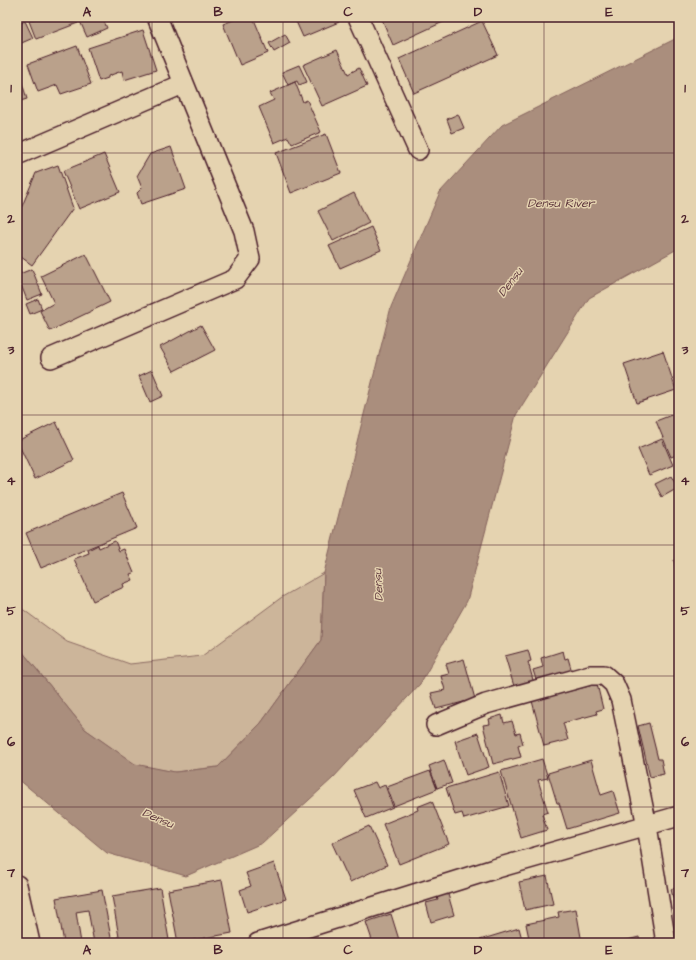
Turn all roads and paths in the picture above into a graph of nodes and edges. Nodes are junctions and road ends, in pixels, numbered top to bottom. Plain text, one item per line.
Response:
1 (157, 17) edge
2 (358, 17) edge
3 (183, 84) junction
4 (418, 150) dead end
5 (17, 155) edge
6 (51, 358) dead end
7 (436, 725) dead end
8 (679, 816) edge
9 (647, 826) junction
10 (17, 885) edge
11 (30, 943) edge
12 (258, 943) edge
13 (666, 943) edge

1 - 3 street
2 - 4 street
3 - 5 street
3 - 6 street
7 - 9 street
8 - 9 street
9 - 12 street
9 - 13 street
10 - 11 street

